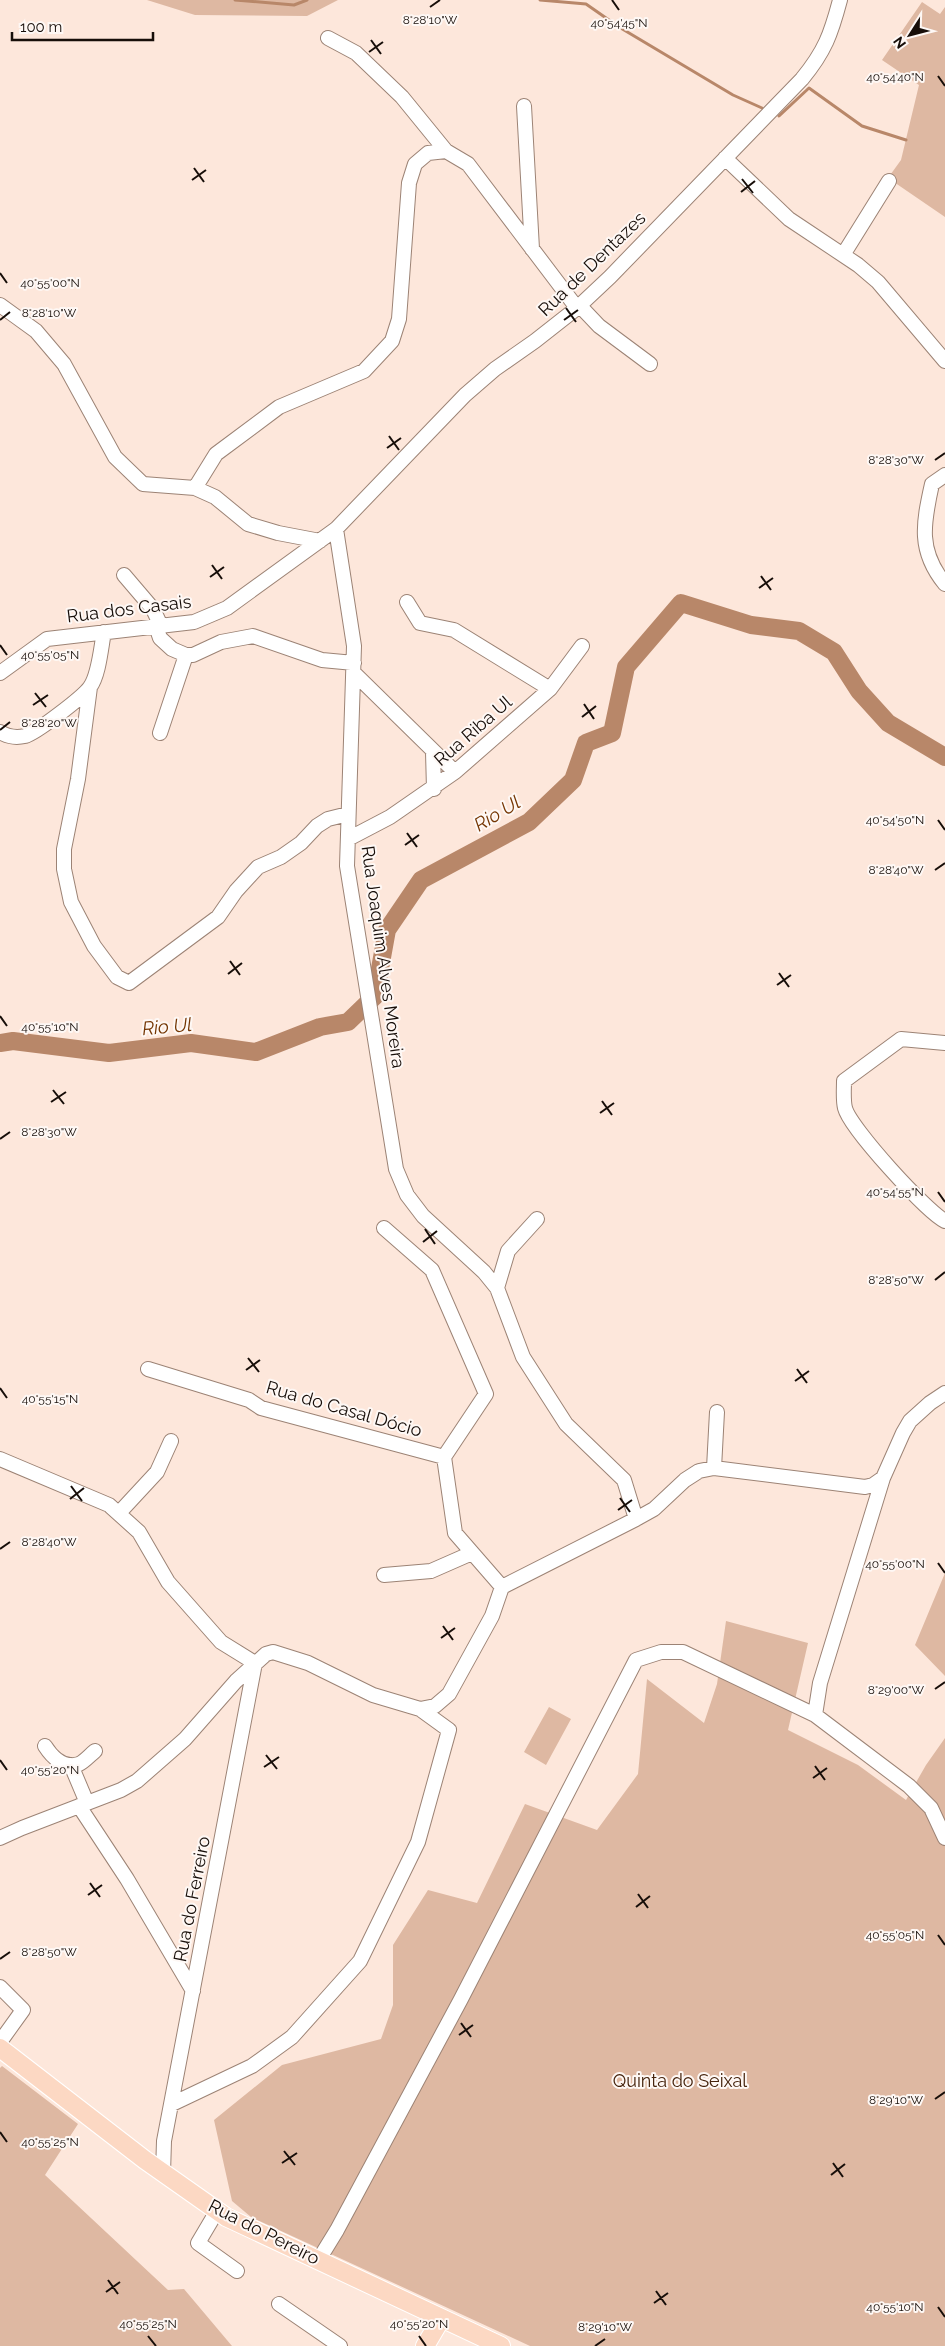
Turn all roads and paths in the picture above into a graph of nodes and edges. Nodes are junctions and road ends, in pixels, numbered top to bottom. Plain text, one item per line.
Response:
1 (840, 0) edge
2 (328, 38) dead end
3 (524, 106) dead end
4 (446, 151) junction
5 (725, 158) junction
6 (889, 181) dead end
7 (532, 249) junction
8 (843, 255) junction
9 (0, 305) edge
10 (579, 307) junction
11 (945, 360) edge
12 (650, 364) dead end
13 (945, 475) edge
14 (195, 488) junction
15 (336, 529) junction
16 (320, 541) junction
17 (341, 562) junction
18 (124, 575) dead end
19 (945, 584) edge
20 (407, 602) dead end
21 (158, 626) junction
22 (104, 632) junction
23 (582, 646) dead end
24 (186, 655) junction
25 (355, 668) junction
26 (0, 673) edge
27 (90, 687) junction
28 (550, 689) junction
29 (0, 732) edge
30 (160, 733) dead end
31 (433, 752) junction
32 (455, 772) junction
33 (434, 789) junction
34 (348, 817) junction
35 (372, 825) junction
36 (348, 839) junction
37 (945, 1043) edge
38 (537, 1219) dead end
39 (945, 1222) edge
40 (384, 1228) dead end
41 (497, 1288) junction
42 (148, 1369) dead end
43 (945, 1394) edge
44 (717, 1412) dead end
45 (171, 1441) dead end
46 (444, 1457) junction
47 (0, 1459) edge
48 (714, 1468) junction
49 (883, 1478) junction
50 (119, 1513) junction
51 (636, 1519) junction
52 (472, 1553) junction
53 (384, 1575) dead end
54 (502, 1587) junction
55 (255, 1663) junction
56 (420, 1709) junction
57 (815, 1715) junction
58 (45, 1746) dead end
59 (94, 1751) dead end
60 (71, 1765) junction
61 (83, 1805) junction
62 (0, 1838) edge
63 (945, 1838) edge
64 (0, 1987) edge
65 (193, 1991) junction
66 (0, 2042) edge
67 (0, 2048) edge
68 (172, 2104) junction
69 (164, 2141) junction
70 (145, 2160) junction
71 (163, 2173) junction
72 (217, 2211) junction
73 (318, 2261) junction
74 (237, 2272) dead end
75 (279, 2304) dead end
76 (441, 2319) junction
77 (340, 2346) edge
78 (424, 2346) edge
79 (501, 2346) edge

1 - 5 street, Rua de Dentazes
2 - 4 street
3 - 7 street
4 - 7 street
4 - 14 street
5 - 8 street
5 - 10 street, Rua de Dentazes
6 - 8 street
7 - 10 street
8 - 11 street
9 - 14 street
10 - 12 street
10 - 15 street, Rua de Dentazes
13 - 19 street
14 - 16 street
15 - 16 street, Rua dos Casais
15 - 17 street, Rua Joaquim Alves Moreira
16 - 17 street
16 - 21 street, Rua dos Casais
17 - 25 street, Rua Joaquim Alves Moreira
18 - 21 street
20 - 28 street
21 - 22 street, Rua dos Casais
21 - 24 street
22 - 26 street, Rua dos Casais
22 - 27 street
23 - 28 street, Rua Riba Ul
24 - 25 street
24 - 30 street
25 - 31 street
25 - 34 street, Rua Joaquim Alves Moreira
27 - 29 street
27 - 34 street
28 - 32 street, Rua Riba Ul
31 - 32 street
31 - 33 street
32 - 33 street, Rua Riba Ul
33 - 35 street, Rua Riba Ul
34 - 35 street
34 - 36 street, Rua Joaquim Alves Moreira
35 - 36 street, Rua Riba Ul
36 - 41 street, Rua Joaquim Alves Moreira
37 - 39 street
38 - 41 street
40 - 46 street
41 - 51 street, Rua Joaquim Alves Moreira
42 - 46 street, Rua do Casal Dócio
43 - 49 street
44 - 48 street
45 - 50 street
46 - 52 street
47 - 50 street
48 - 49 street
48 - 51 street
49 - 57 street
50 - 55 street
51 - 54 street
52 - 53 street
52 - 54 street
54 - 56 street
55 - 56 street
55 - 61 street
55 - 65 street, Rua do Ferreiro
56 - 68 street
57 - 63 street
57 - 73 street
58 - 60 street
59 - 60 street
60 - 61 street
61 - 62 street
61 - 65 street
64 - 66 street
65 - 68 street, Rua do Ferreiro
67 - 70 main road, Rua do Pereiro
68 - 69 street, Rua do Ferreiro
69 - 70 street
69 - 71 street, Rua do Ferreiro
70 - 71 main road, Rua do Pereiro
71 - 72 main road, Rua do Pereiro
72 - 73 main road, Rua do Pereiro
72 - 74 street
73 - 76 main road, Rua do Pereiro
75 - 77 street
76 - 78 main road
76 - 79 main road, Rua do Pereiro

